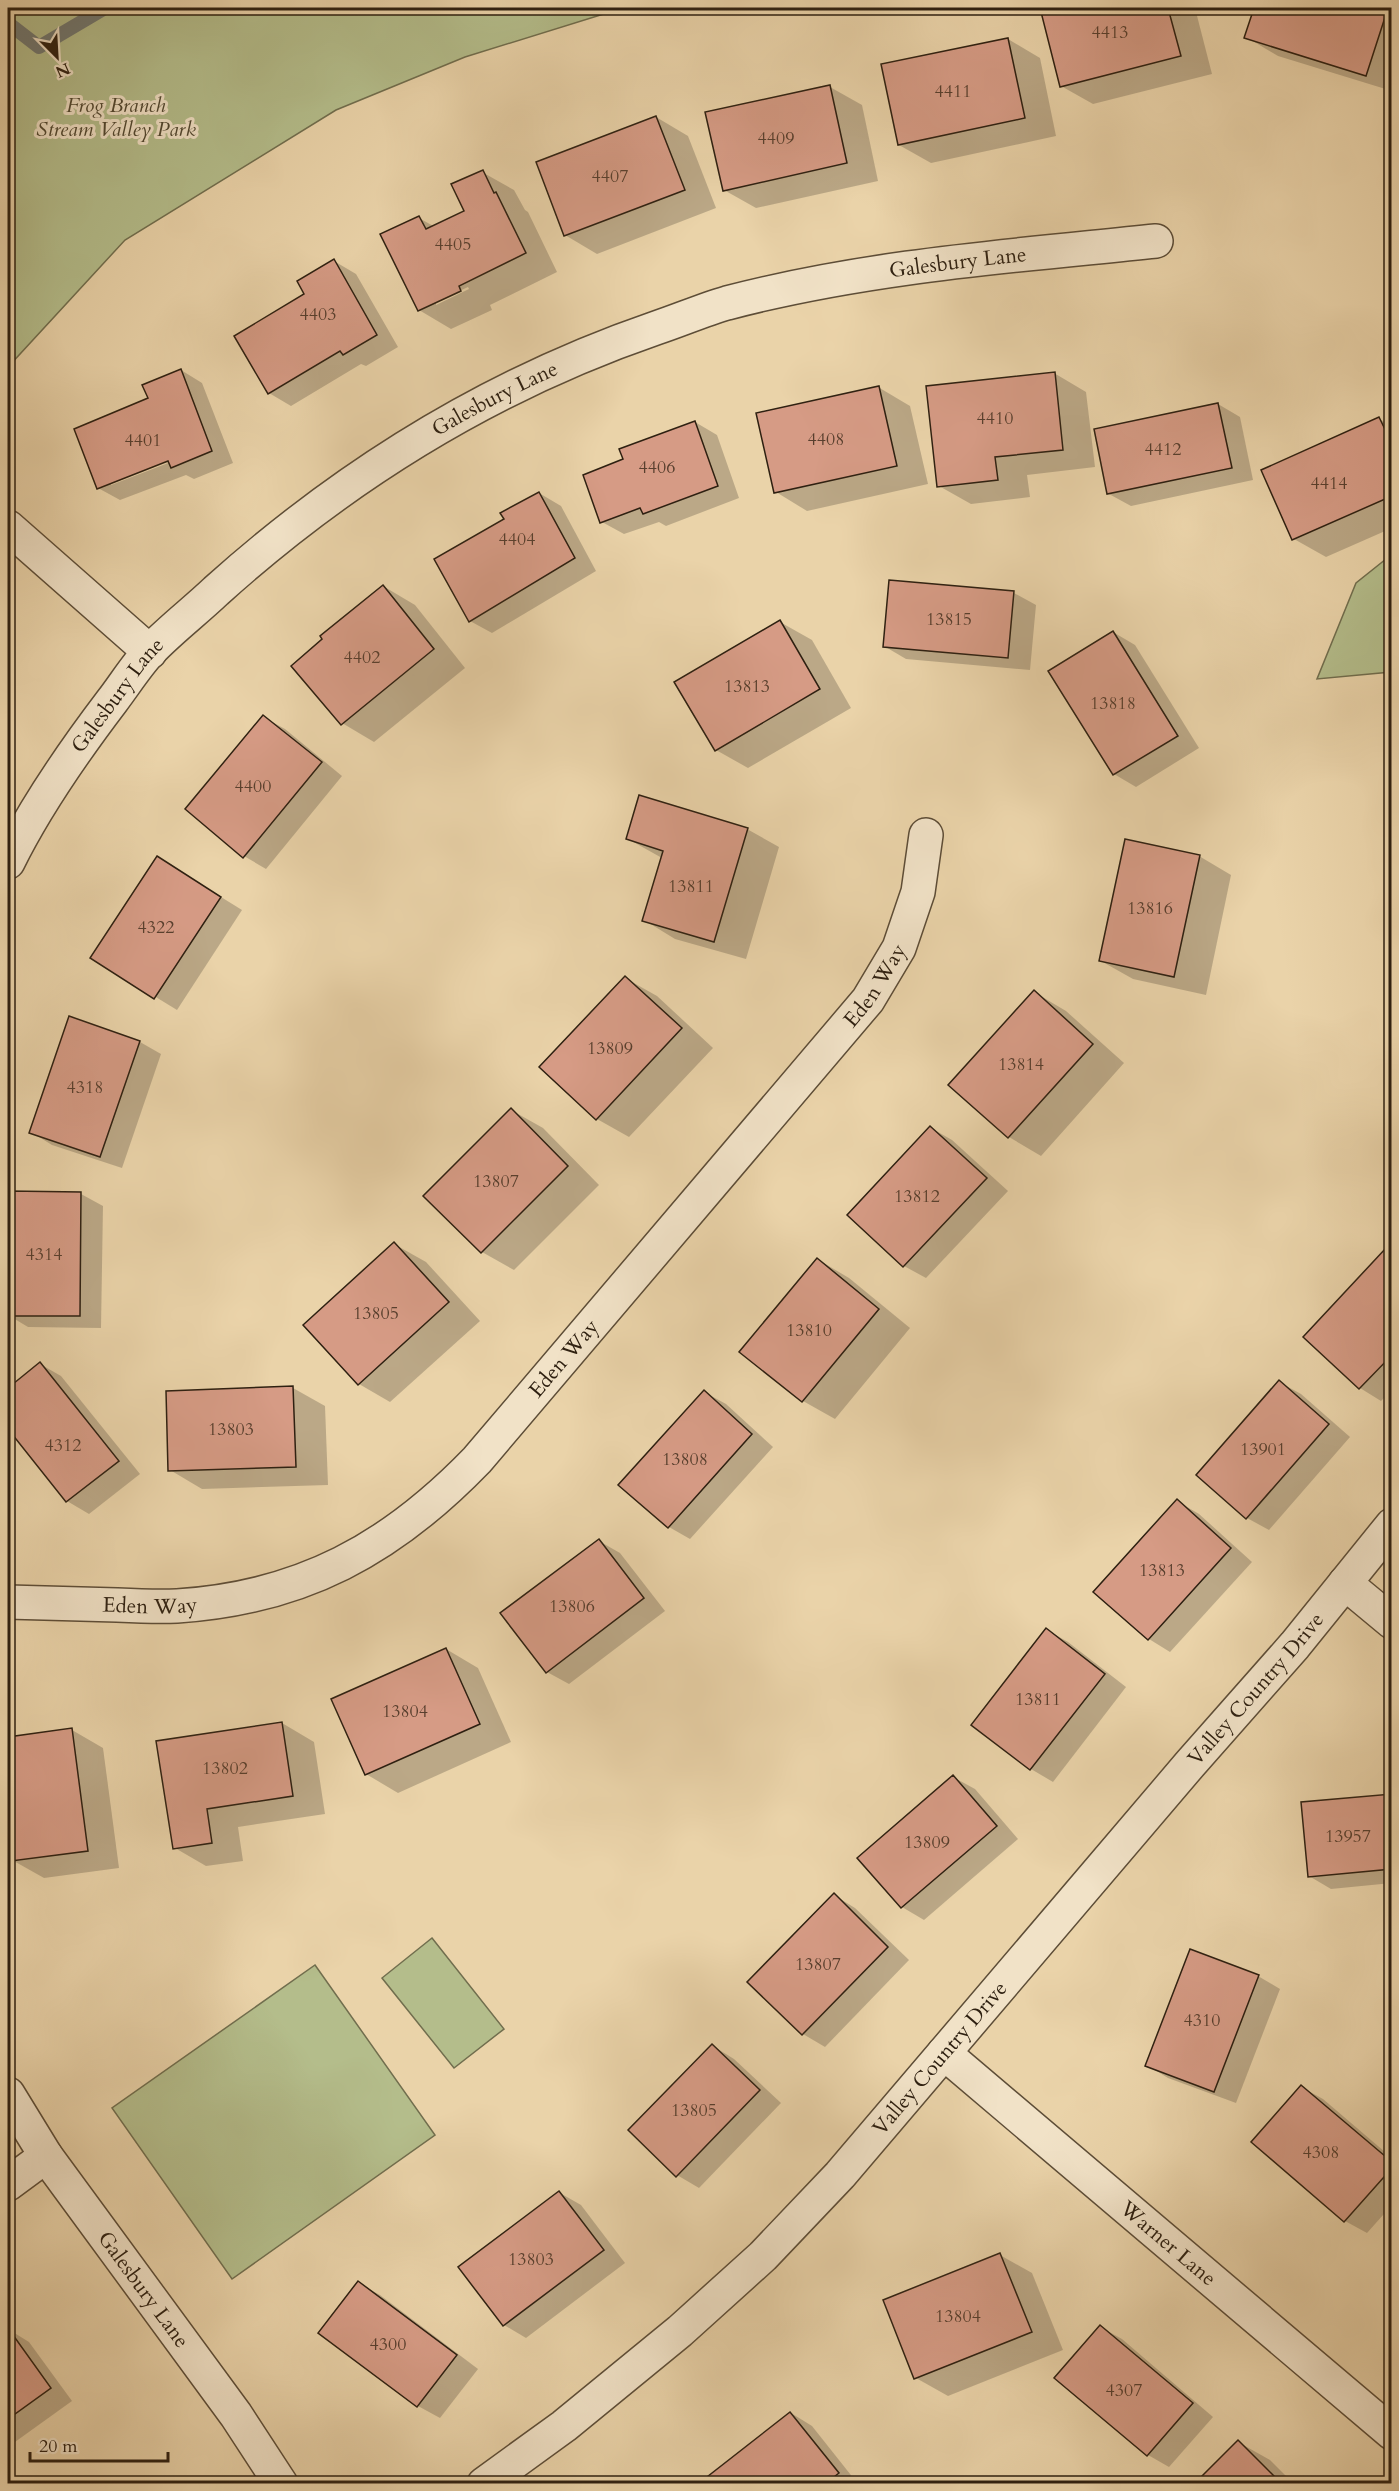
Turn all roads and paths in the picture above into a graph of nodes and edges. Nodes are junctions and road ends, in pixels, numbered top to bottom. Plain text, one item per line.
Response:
1 (1156, 241) dead end
2 (8, 527) edge
3 (150, 652) junction
4 (926, 835) dead end
5 (8, 862) edge
6 (1392, 1525) edge
7 (1346, 1582) junction
8 (8, 1602) edge
9 (1392, 1622) edge
10 (944, 2053) junction
11 (8, 2094) edge
12 (46, 2156) junction
13 (8, 2184) edge
14 (1392, 2433) edge
15 (281, 2484) edge
16 (484, 2484) edge

1 - 3 street, Galesbury Lane
2 - 3 street
3 - 5 street, Galesbury Lane
4 - 8 street, Eden Way
6 - 7 street, Valley Country Drive
7 - 9 street
7 - 10 street, Valley Country Drive
10 - 14 street, Warner Lane
10 - 16 street, Valley Country Drive
11 - 12 street, Galesbury Lane
12 - 13 street
12 - 15 street, Galesbury Lane

